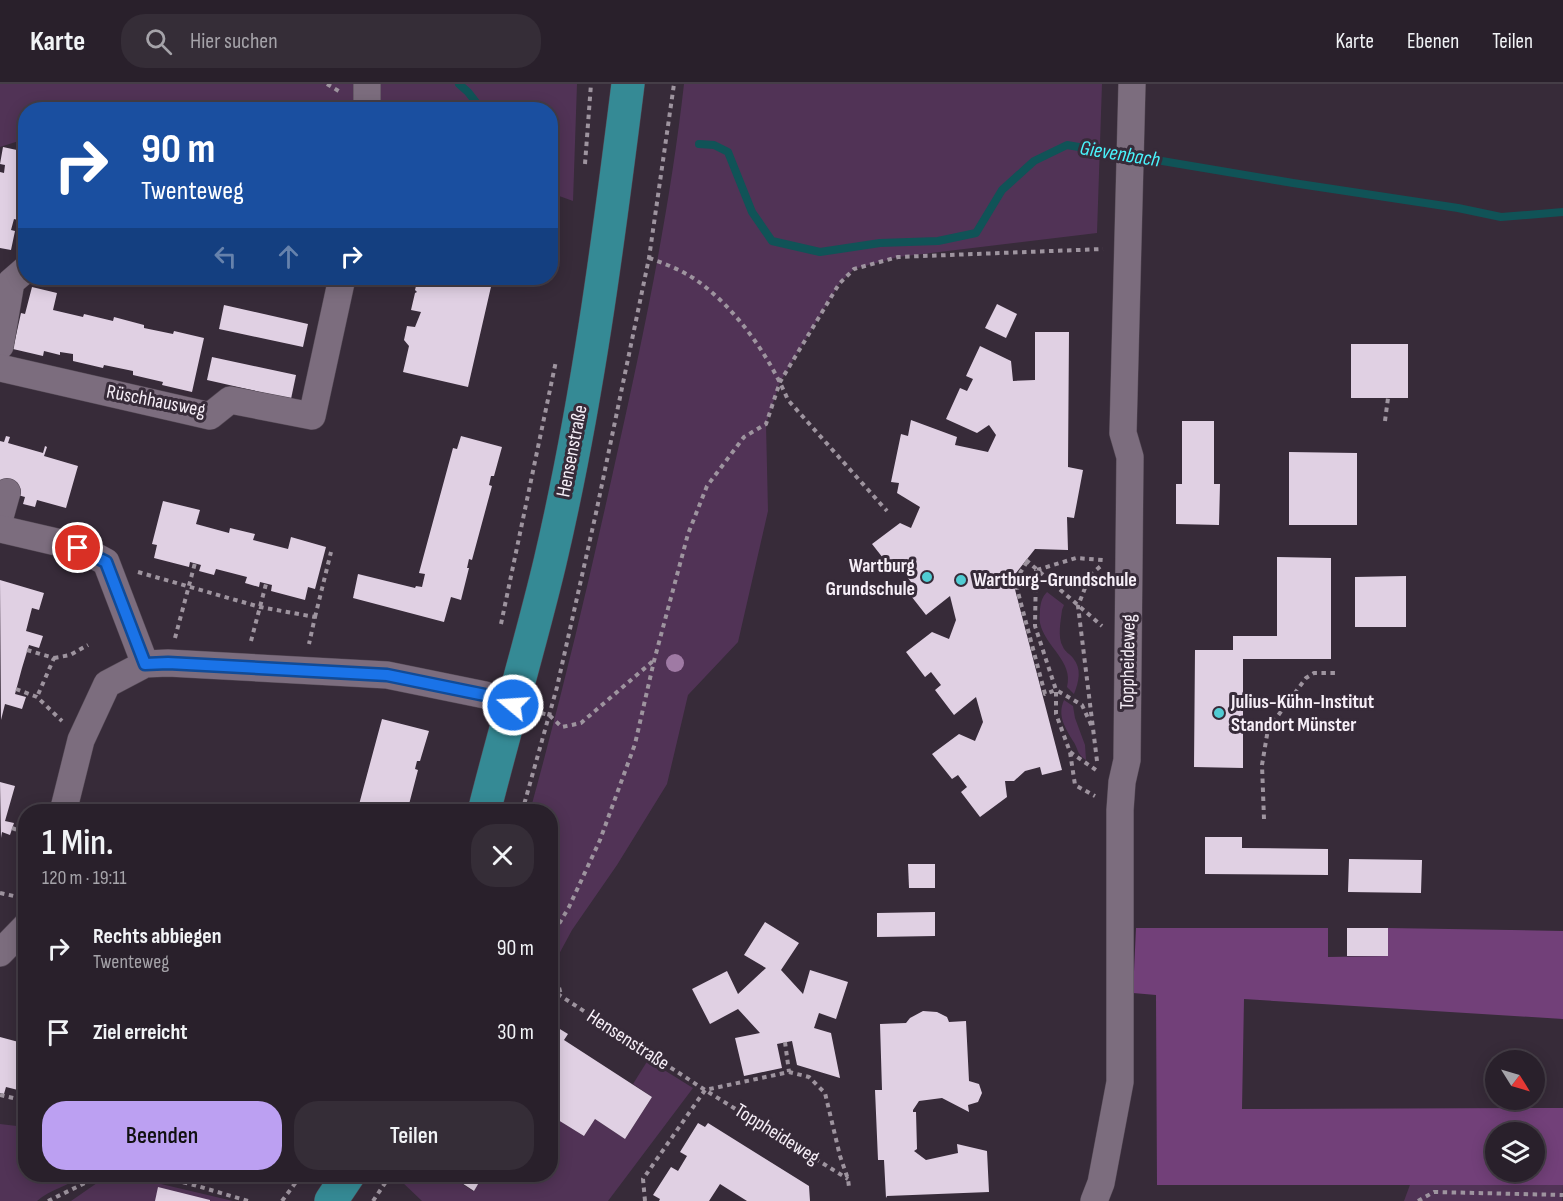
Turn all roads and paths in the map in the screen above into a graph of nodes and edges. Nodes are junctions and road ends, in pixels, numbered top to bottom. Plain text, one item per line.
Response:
1 (368, 84) edge
2 (591, 84) edge
3 (628, 84) edge
4 (674, 84) edge
5 (1132, 84) edge
6 (367, 102) edge
7 (585, 165) dead end
8 (1103, 249) dead end
9 (18, 275) edge
10 (340, 285) edge
11 (0, 346) edge
12 (559, 350) dead end
13 (0, 368) edge
14 (780, 382) junction
15 (1388, 398) dead end
16 (1385, 421) dead end
17 (887, 511) dead end
18 (0, 529) edge
19 (331, 552) dead end
20 (106, 562) junction
21 (195, 563) dead end
22 (1036, 570) junction
23 (266, 584) dead end
24 (189, 588) junction
25 (1078, 606) junction
26 (260, 607) junction
27 (315, 617) junction
28 (500, 626) dead end
29 (1128, 634) junction
30 (88, 645) dead end
31 (27, 650) dead end
32 (54, 658) junction
33 (654, 661) junction
34 (156, 663) junction
35 (244, 667) junction
36 (302, 670) junction
37 (1337, 674) dead end
38 (16, 689) dead end
39 (1056, 690) junction
40 (36, 697) junction
41 (513, 705) junction
42 (549, 715) dead end
43 (1095, 734) junction
44 (81, 740) junction
45 (1070, 752) junction
46 (1100, 790) dead end
47 (65, 804) edge
48 (486, 804) edge
49 (1264, 819) dead end
50 (12, 828) dead end
51 (18, 830) edge
52 (0, 893) edge
53 (18, 897) edge
54 (558, 926) edge
55 (18, 935) edge
56 (0, 952) edge
57 (558, 984) edge
58 (558, 994) edge
59 (561, 996) junction
60 (785, 1042) dead end
61 (789, 1072) junction
62 (705, 1090) junction
63 (0, 1095) edge
64 (18, 1099) edge
65 (848, 1179) junction
66 (88, 1182) edge
67 (181, 1182) edge
68 (195, 1182) edge
69 (296, 1182) edge
70 (344, 1182) edge
71 (386, 1182) edge
72 (194, 1185) junction
73 (849, 1187) dead end
74 (1563, 1195) edge
75 (1554, 1198) edge
76 (48, 1201) edge
77 (248, 1201) edge
78 (282, 1201) edge
79 (331, 1201) edge
80 (373, 1201) edge
81 (645, 1201) edge
82 (1094, 1201) edge
83 (1418, 1201) edge

1 - 6 street
2 - 7 path
3 - 41 main road, Hensenstraße
4 - 14 path
5 - 29 street, Toppheideweg
8 - 14 path
9 - 11 street
10 - 13 street, Rüschhausweg
12 - 28 path
14 - 17 path
14 - 33 path
15 - 16 path
18 - 20 street
19 - 27 path
20 - 24 path
20 - 34 street
21 - 24 path
22 - 25 path
22 - 25 path
22 - 39 path
22 - 39 path
23 - 26 path
24 - 26 path
24 - 34 path
25 - 29 path
25 - 43 path
26 - 27 path
26 - 35 path
27 - 36 path
29 - 82 street, Toppheideweg
30 - 32 path
31 - 32 path
32 - 40 path
33 - 42 path
33 - 54 path
34 - 35 street
34 - 44 street
35 - 36 street
36 - 41 street
37 - 49 path
38 - 40 path
39 - 43 path
39 - 45 path
40 - 44 path
41 - 48 main road, Hensenstraße
43 - 45 path
44 - 47 street
45 - 46 path
50 - 51 path
52 - 53 path
55 - 56 street
57 - 59 path
58 - 59 path, Hensenstraße
59 - 62 path, Hensenstraße
60 - 61 path
61 - 62 path, Toppheideweg
61 - 65 path, Toppheideweg
62 - 65 path, Toppheideweg
62 - 81 path
63 - 64 path
65 - 73 path, Toppheideweg
66 - 76 path
67 - 72 path
68 - 72 path
69 - 78 path
70 - 79 main road
71 - 80 path
72 - 77 path
74 - 75 path
75 - 83 path

